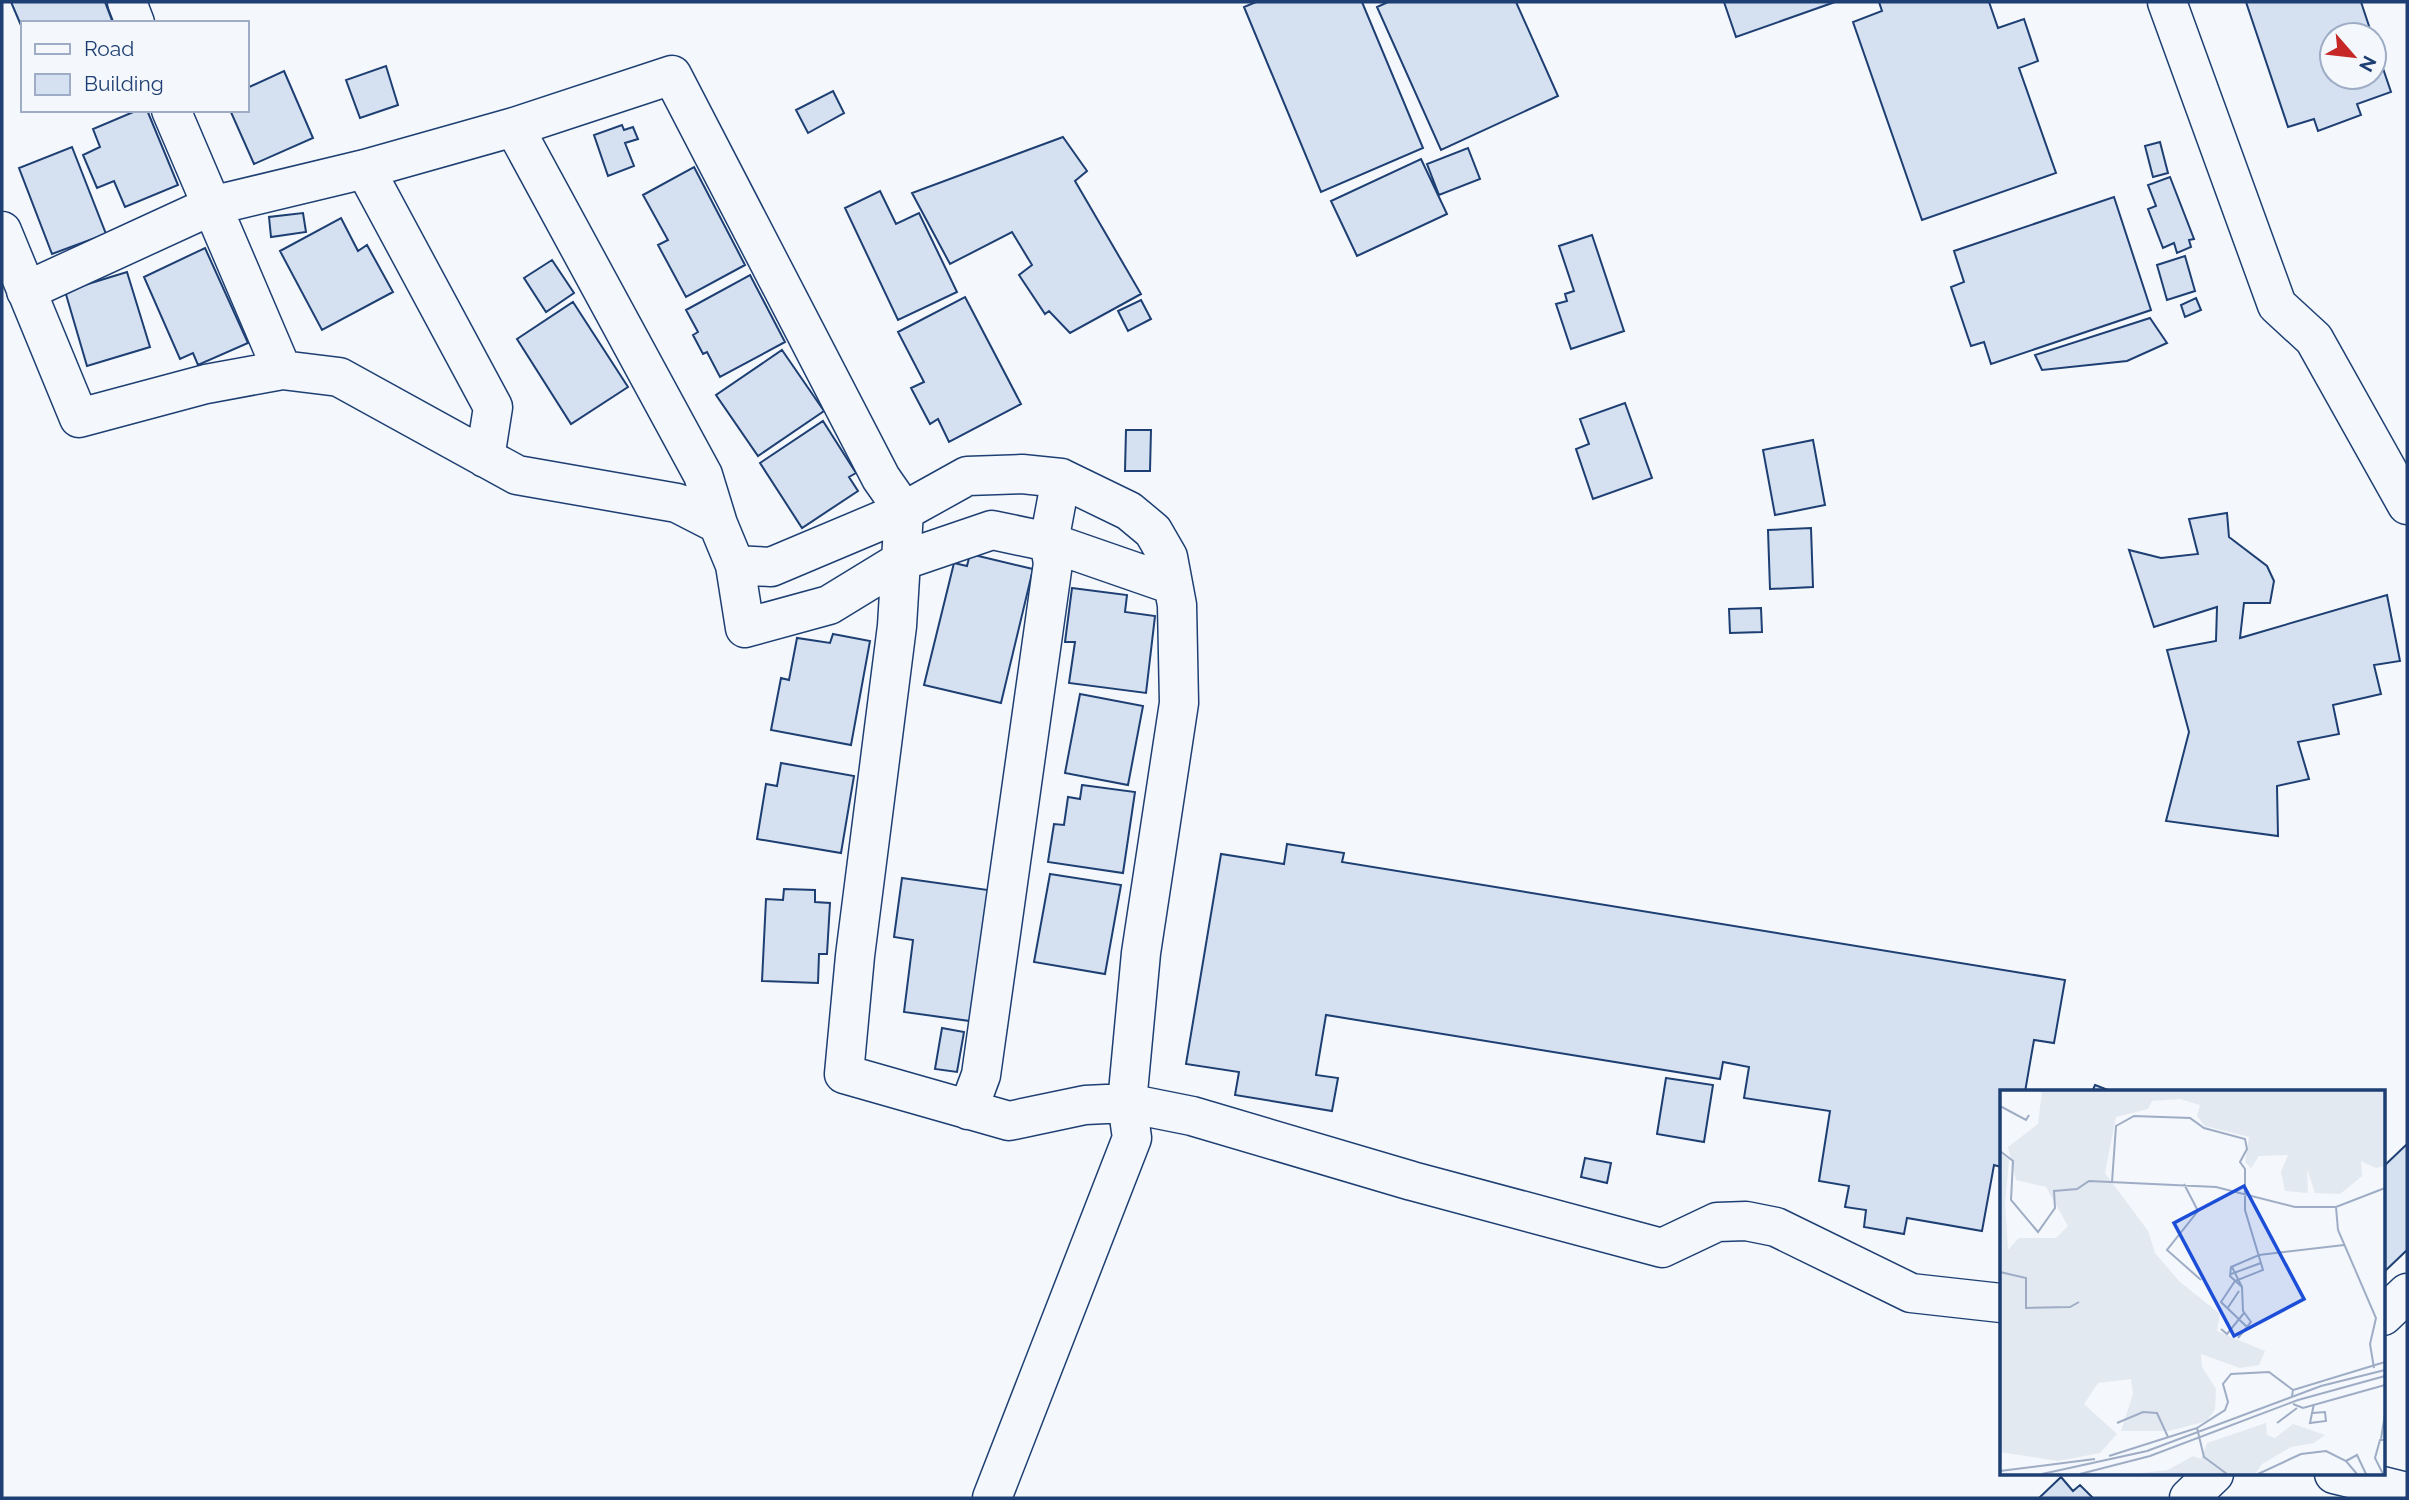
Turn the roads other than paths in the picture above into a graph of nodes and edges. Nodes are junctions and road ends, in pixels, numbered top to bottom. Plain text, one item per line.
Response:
1 (127, 2) edge
2 (2166, 2) edge
3 (134, 21) edge
4 (172, 112) edge
5 (514, 127) junction
6 (365, 169) junction
7 (211, 206) junction
8 (2, 231) edge
9 (26, 291) junction
10 (282, 370) junction
11 (485, 458) junction
12 (1061, 478) junction
13 (2407, 505) edge
14 (904, 511) junction
15 (718, 524) junction
16 (1049, 542) junction
17 (901, 561) junction
18 (735, 565) junction
19 (1173, 584) junction
20 (1127, 1103) junction
21 (968, 1110) junction
22 (2407, 1293) edge
23 (2000, 1303) edge
24 (2384, 1315) edge
25 (2212, 1476) edge
26 (2342, 1476) edge
27 (2407, 1492) edge
28 (992, 1498) edge
29 (2189, 1498) edge

1 - 3 street
2 - 13 street
4 - 7 street
5 - 6 street
5 - 14 street
5 - 15 street
6 - 7 street
6 - 11 street
7 - 9 street
7 - 10 street
8 - 9 street
9 - 10 street
10 - 11 street
11 - 15 street
12 - 14 street
12 - 16 street
12 - 19 street
14 - 17 street
14 - 18 street
15 - 18 street
16 - 17 street
16 - 19 street
16 - 21 street
17 - 18 street
17 - 21 street
19 - 20 street
20 - 21 street
20 - 23 street
20 - 28 street
22 - 24 street
25 - 29 street
26 - 27 street

